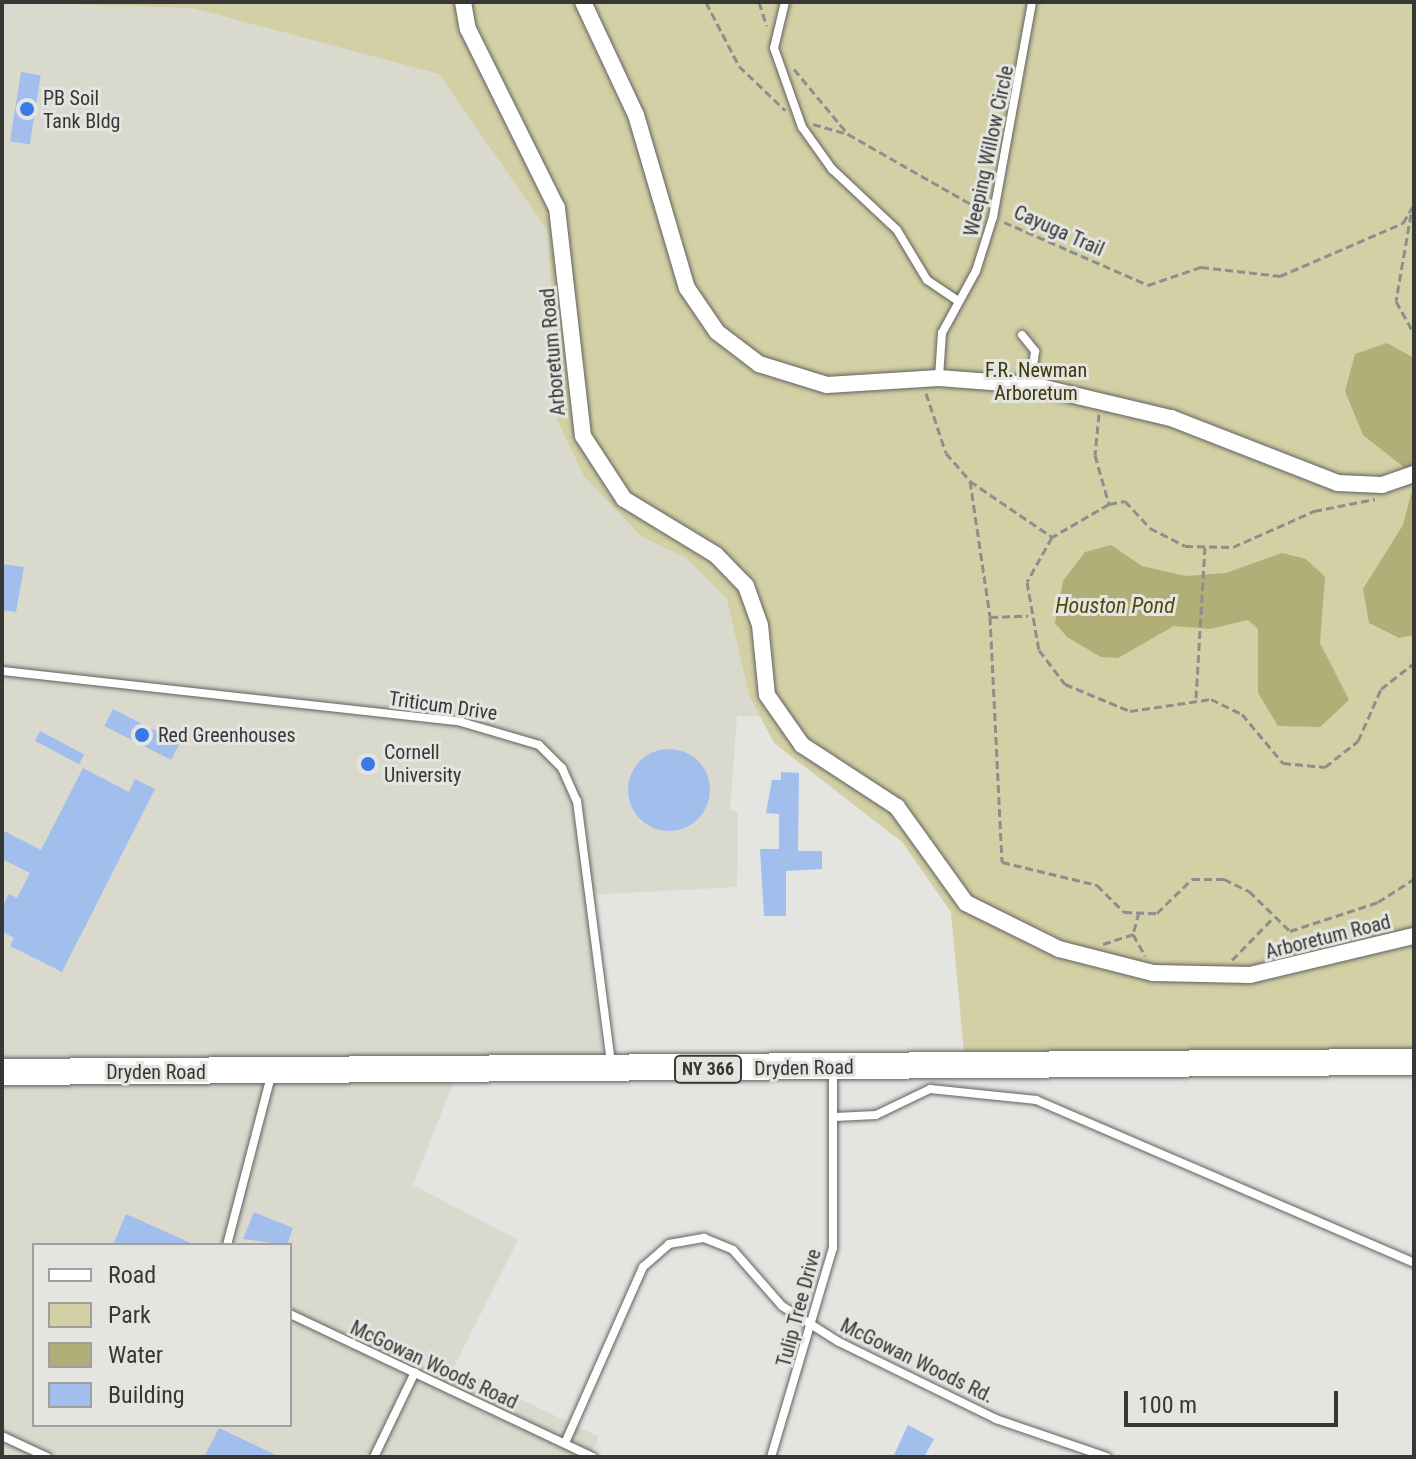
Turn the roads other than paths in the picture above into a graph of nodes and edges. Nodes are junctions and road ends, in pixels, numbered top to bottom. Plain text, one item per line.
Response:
1 (463, 2) edge
2 (583, 2) edge
3 (785, 2) edge
4 (1032, 2) edge
5 (958, 301) junction
6 (1022, 335) dead end
7 (932, 379) junction
8 (1031, 385) junction
9 (1407, 477) edge
10 (2, 671) edge
11 (1414, 936) edge
12 (1414, 1062) edge
13 (832, 1067) junction
14 (612, 1069) junction
15 (2, 1072) edge
16 (272, 1072) junction
17 (835, 1117) junction
18 (228, 1243) edge
19 (1414, 1263) edge
20 (292, 1315) edge
21 (813, 1326) junction
22 (415, 1372) junction
23 (2, 1436) edge
24 (565, 1443) junction
25 (47, 1457) edge
26 (374, 1457) edge
27 (593, 1457) edge
28 (771, 1457) edge
29 (1107, 1457) edge

1 - 11 street, Arboretum Road
2 - 7 street
3 - 5 lane
4 - 5 lane, Weeping Willow Circle
5 - 7 lane, Weeping Willow Circle
6 - 8 lane
7 - 8 street
8 - 9 street
10 - 14 lane, Triticum Drive
12 - 13 main road, Dryden Road / NY 366
13 - 14 main road, Dryden Road / NY 366
13 - 17 lane, Tulip Tree Drive
14 - 16 main road, Dryden Road / NY 366
15 - 16 main road, Dryden Road / NY 366
16 - 18 lane
17 - 19 lane
17 - 21 lane, Tulip Tree Drive
20 - 22 lane, McGowan Woods Road
21 - 24 lane, McGowan Woods Rd.
21 - 28 lane, Tulip Tree Drive
21 - 29 lane, McGowan Woods Rd.
22 - 24 lane, McGowan Woods Road
22 - 26 lane
23 - 25 lane
24 - 27 lane, McGowan Woods Road

